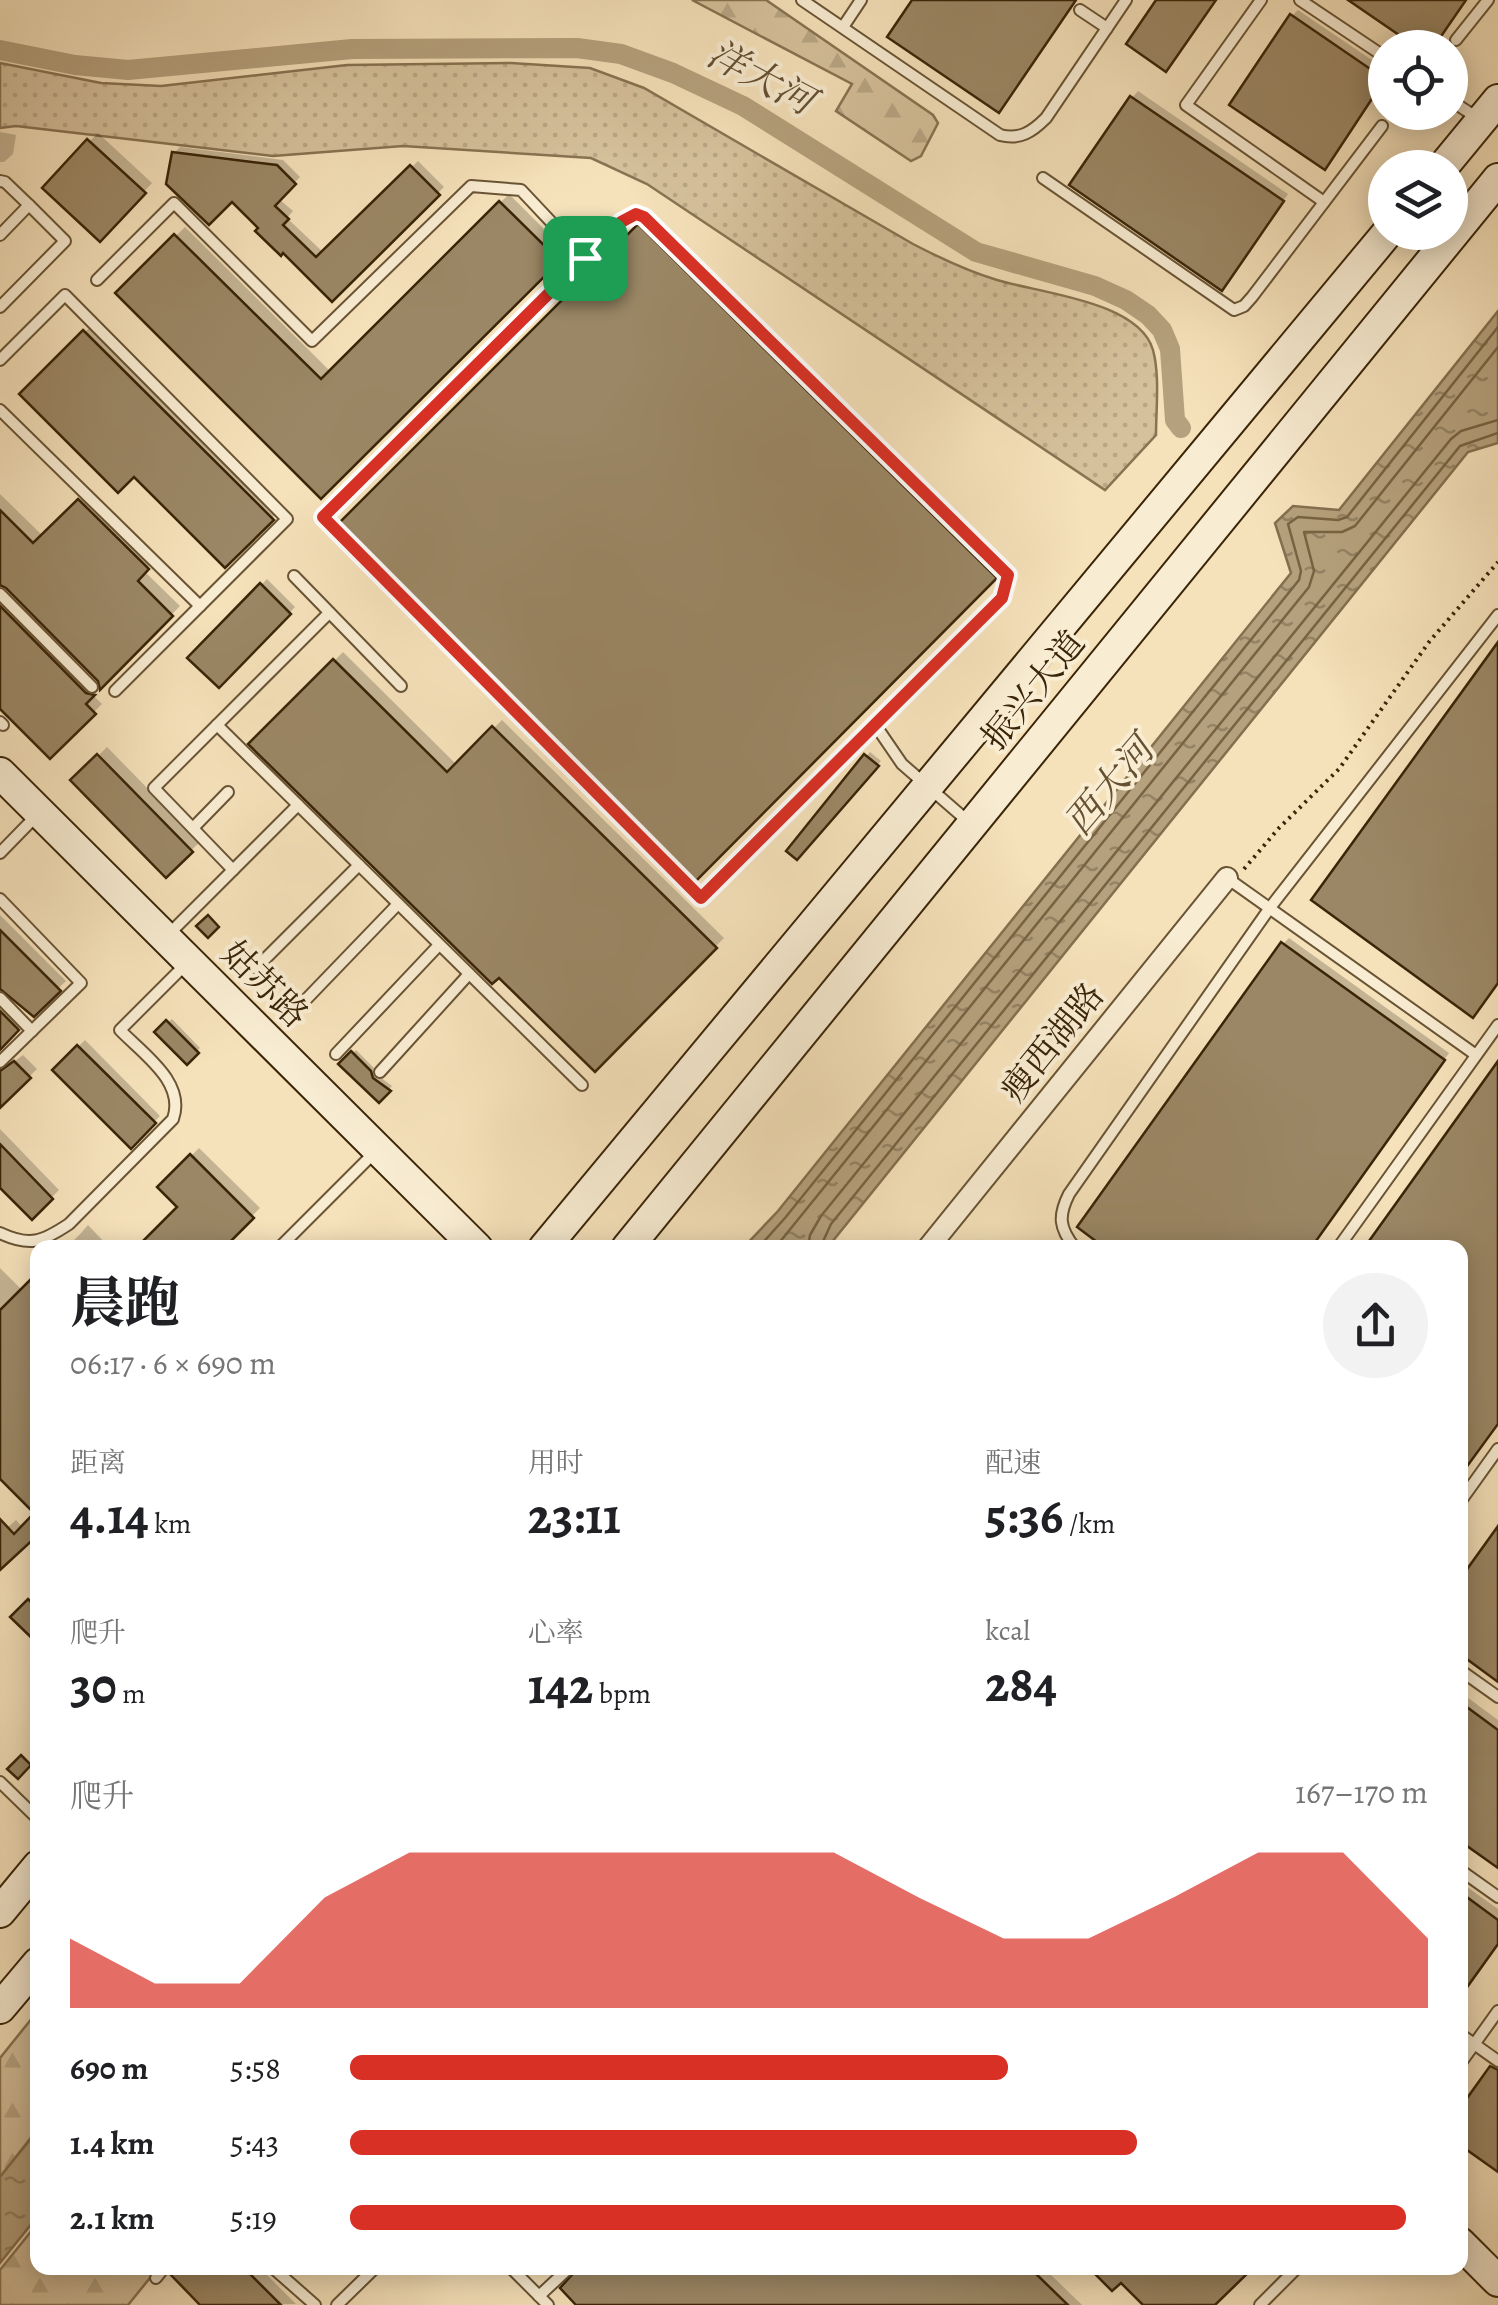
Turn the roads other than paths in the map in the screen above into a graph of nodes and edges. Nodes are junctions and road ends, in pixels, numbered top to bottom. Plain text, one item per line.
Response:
1 (802, 0) edge
2 (861, 0) edge
3 (1126, 0) edge
4 (1261, 0) edge
5 (1300, 0) edge
6 (1488, 0) edge
7 (1080, 10) dead end
8 (842, 28) junction
9 (1107, 28) junction
10 (1464, 30) edge
11 (1368, 45) edge
12 (1489, 110) edge
13 (1379, 130) edge
14 (1457, 150) edge
15 (1043, 178) dead end
16 (1498, 179) edge
17 (0, 181) edge
18 (1324, 202) junction
19 (29, 205) junction
20 (0, 235) edge
21 (1373, 250) edge
22 (585, 258) junction
23 (97, 280) dead end
24 (0, 308) edge
25 (0, 360) edge
26 (0, 410) edge
27 (294, 576) dead end
28 (0, 594) edge
29 (200, 606) junction
30 (329, 612) junction
31 (1498, 616) edge
32 (401, 686) dead end
33 (92, 687) dead end
34 (115, 691) dead end
35 (216, 725) junction
36 (876, 726) junction
37 (0, 773) edge
38 (927, 787) junction
39 (228, 792) dead end
40 (298, 805) junction
41 (40, 812) junction
42 (971, 825) junction
43 (192, 828) junction
44 (0, 852) edge
45 (359, 866) junction
46 (233, 870) junction
47 (1227, 878) joint
48 (0, 899) edge
49 (398, 904) junction
50 (1269, 908) junction
51 (165, 937) junction
52 (440, 945) junction
53 (189, 961) junction
54 (256, 968) dead end
55 (470, 974) junction
56 (0, 998) edge
57 (292, 1013) dead end
58 (1498, 1025) edge
59 (32, 1031) junction
60 (336, 1054) dead end
61 (1476, 1055) junction
62 (0, 1062) edge
63 (380, 1072) dead end
64 (582, 1084) dead end
65 (378, 1150) junction
66 (0, 1233) edge
67 (40, 1240) edge
68 (286, 1240) edge
69 (469, 1240) edge
70 (551, 1240) edge
71 (634, 1240) edge
72 (934, 1240) edge
73 (1069, 1240) edge
74 (1344, 1240) edge
75 (30, 1242) edge
76 (1498, 1449) edge
77 (1468, 1491) edge
78 (1468, 1676) edge
79 (1498, 1697) edge
80 (0, 1782) edge
81 (30, 1811) edge
82 (1468, 1875) edge
83 (30, 1876) edge
84 (1498, 1896) edge
85 (0, 1912) edge
86 (30, 1972) edge
87 (0, 2008) edge
88 (1498, 2011) edge
89 (1468, 2040) edge
90 (1474, 2044) junction
91 (1468, 2053) edge
92 (1498, 2061) edge
93 (1468, 2251) edge
94 (158, 2275) edge
95 (281, 2275) edge
96 (368, 2275) edge
97 (518, 2275) edge
98 (564, 2275) edge
99 (1290, 2275) edge
100 (156, 2278) dead end
101 (1498, 2281) edge
102 (544, 2301) edge
103 (315, 2305) edge
104 (336, 2305) edge
105 (1260, 2305) edge

1 - 8 lane
2 - 8 lane
3 - 9 lane
4 - 18 lane
5 - 11 lane
6 - 10 lane
7 - 9 lane
8 - 9 lane
12 - 14 main road
13 - 18 lane
15 - 18 lane
16 - 42 main road, 振兴大道
17 - 19 lane
19 - 20 lane
19 - 24 lane
21 - 38 main road, 振兴大道
22 - 23 lane
22 - 36 lane
22 - 36 lane
25 - 29 lane
26 - 29 lane
27 - 30 lane
28 - 33 lane
29 - 34 lane
30 - 32 lane
30 - 35 lane
31 - 50 lane
35 - 40 lane
35 - 43 lane
36 - 38 lane
37 - 41 main road, 姑苏路
38 - 42 lane
38 - 70 main road, 振兴大道
39 - 43 lane
40 - 45 lane
40 - 46 lane
41 - 44 lane
41 - 51 main road, 姑苏路
42 - 71 main road, 振兴大道
43 - 46 lane
45 - 49 lane
45 - 54 lane
46 - 51 lane
47 - 50 lane
47 - 72 street, 瘦西湖路
48 - 59 lane
49 - 52 lane
49 - 57 lane
50 - 61 lane
50 - 73 lane
51 - 53 main road, 姑苏路
52 - 55 lane
52 - 60 lane
53 - 65 main road, 姑苏路
53 - 67 lane
55 - 63 lane
55 - 64 lane
56 - 59 lane
58 - 61 lane
59 - 62 lane
61 - 74 lane
65 - 68 lane
65 - 69 main road, 姑苏路
66 - 75 lane
76 - 77 lane
78 - 79 lane
80 - 81 lane
82 - 84 lane
83 - 85 main road
86 - 87 main road
88 - 90 lane
89 - 90 lane
90 - 91 lane
90 - 92 lane
93 - 101 main road
94 - 100 lane
95 - 103 lane
96 - 104 lane
97 - 102 lane
98 - 102 lane
99 - 105 lane

